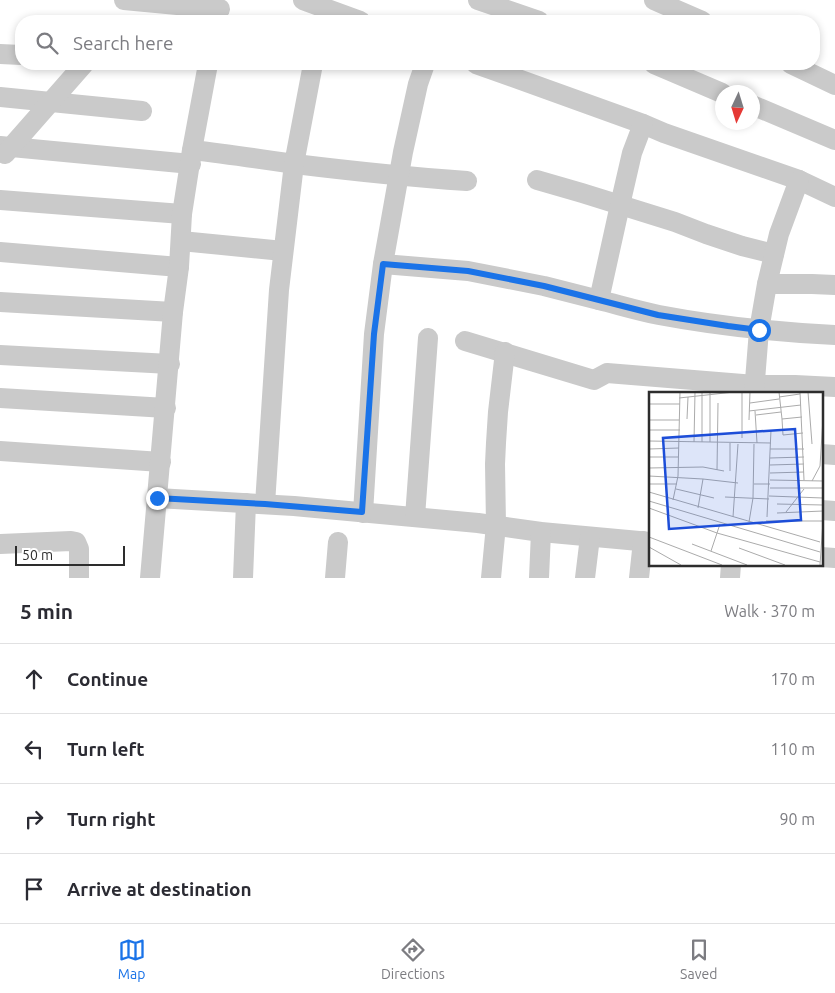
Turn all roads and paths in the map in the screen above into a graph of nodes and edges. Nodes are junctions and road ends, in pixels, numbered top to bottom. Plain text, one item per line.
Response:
1 (124, 0) edge
2 (303, 0) edge
3 (478, 0) edge
4 (654, 0) edge
5 (517, 6) edge
6 (220, 9) dead end
7 (328, 15) edge
8 (530, 15) edge
9 (688, 15) edge
10 (0, 54) edge
11 (15, 55) edge
12 (79, 70) edge
13 (207, 70) edge
14 (312, 70) edge
15 (423, 70) edge
16 (493, 70) edge
17 (668, 70) edge
18 (804, 70) edge
19 (835, 85) edge
20 (715, 90) edge
21 (0, 97) edge
22 (52, 102) junction
23 (760, 108) edge
24 (142, 111) dead end
25 (643, 124) junction
26 (835, 140) edge
27 (4, 151) edge
28 (192, 157) junction
29 (294, 164) junction
30 (399, 176) junction
31 (537, 180) dead end
32 (799, 180) junction
33 (467, 181) dead end
34 (835, 197) edge
35 (0, 200) edge
36 (620, 205) junction
37 (182, 214) junction
38 (181, 241) junction
39 (283, 251) junction
40 (0, 252) edge
41 (774, 254) junction
42 (383, 264) junction
43 (179, 267) junction
44 (767, 284) junction
45 (835, 285) edge
46 (599, 300) junction
47 (0, 302) edge
48 (174, 312) junction
49 (759, 330) junction
50 (835, 335) edge
51 (428, 338) dead end
52 (465, 341) dead end
53 (505, 352) junction
54 (0, 355) edge
55 (170, 364) junction
56 (835, 387) edge
57 (754, 389) edge
58 (0, 398) edge
59 (166, 408) junction
60 (0, 451) edge
61 (822, 454) edge
62 (835, 455) edge
63 (161, 462) junction
64 (157, 498) junction
65 (255, 503) junction
66 (822, 510) edge
67 (835, 511) edge
68 (362, 512) junction
69 (415, 517) junction
70 (496, 525) junction
71 (541, 532) junction
72 (590, 537) junction
73 (338, 542) dead end
74 (647, 542) edge
75 (0, 544) edge
76 (822, 557) edge
77 (835, 558) edge
78 (79, 578) edge
79 (150, 578) edge
80 (243, 578) edge
81 (336, 578) edge
82 (491, 578) edge
83 (539, 578) edge
84 (585, 578) edge
85 (639, 578) edge

1 - 6 street
2 - 7 street
3 - 5 street
4 - 9 street
5 - 8 street
10 - 11 street
12 - 22 street
13 - 28 street
14 - 29 street
15 - 30 street
16 - 25 street
17 - 20 street
18 - 19 street
21 - 22 street
22 - 24 street
22 - 27 street
23 - 26 street
25 - 32 street
25 - 36 street
27 - 28 street
28 - 29 street
28 - 37 street
29 - 30 street
29 - 39 street
30 - 33 street
30 - 42 street
31 - 36 street
32 - 34 street
32 - 41 street
35 - 37 street
36 - 41 street
36 - 46 street
37 - 38 street
38 - 39 street
38 - 43 street
39 - 65 street
40 - 43 street
41 - 44 street
42 - 46 street
42 - 68 street
43 - 48 street
44 - 45 street
44 - 49 street
46 - 49 street
47 - 48 street
48 - 55 street
49 - 50 street
49 - 57 street
51 - 69 street
52 - 53 street
53 - 57 street
53 - 70 street
54 - 55 street
55 - 59 street
56 - 57 street
58 - 59 street
59 - 63 street
60 - 63 street
61 - 62 street
63 - 64 street
64 - 65 street
64 - 79 street
65 - 68 street
65 - 80 street
66 - 67 street
68 - 69 street
69 - 70 street
70 - 71 street
70 - 82 street
71 - 72 street
71 - 83 street
72 - 74 street
72 - 84 street
73 - 81 street
74 - 85 street
75 - 78 street
76 - 77 street

